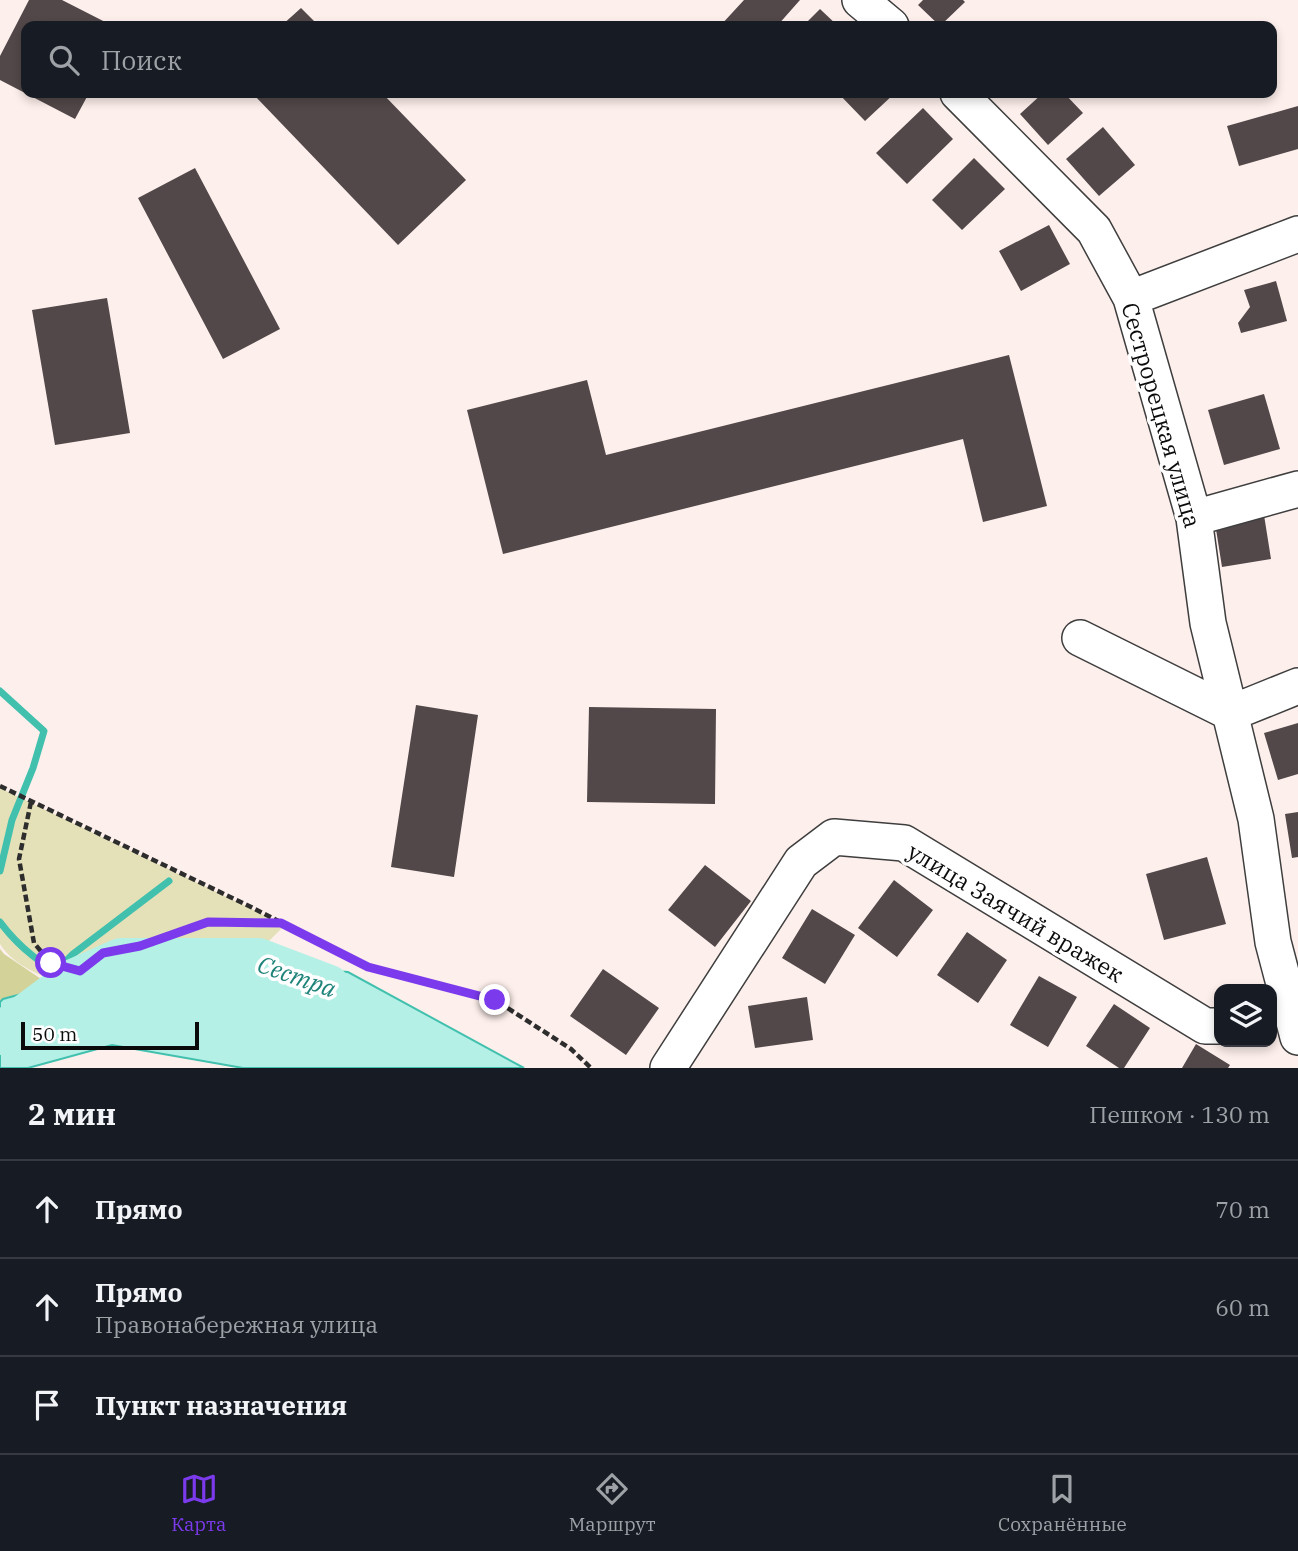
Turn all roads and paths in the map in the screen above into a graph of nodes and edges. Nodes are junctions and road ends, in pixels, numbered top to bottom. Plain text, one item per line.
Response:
1 (860, 0) edge
2 (885, 21) edge
3 (963, 98) edge
4 (1298, 234) edge
5 (1130, 298) junction
6 (1298, 489) edge
7 (1194, 518) junction
8 (1080, 638) dead end
9 (1298, 686) edge
10 (1231, 713) junction
11 (0, 786) edge
12 (32, 802) junction
13 (281, 923) junction
14 (1278, 994) edge
15 (1214, 1026) edge
16 (1298, 1037) edge
17 (591, 1068) edge
18 (668, 1068) edge

1 - 2 street
3 - 5 street, Сестрорецкая улица
4 - 5 street
5 - 7 street, Сестрорецкая улица
6 - 7 street
7 - 10 street, Сестрорецкая улица
8 - 10 street
9 - 10 street
10 - 14 street, Сестрорецкая улица
11 - 12 path
12 - 13 path
12 - 13 path
13 - 17 path
14 - 16 street, Сестрорецкая улица
15 - 18 street, улица Заячий вражек

